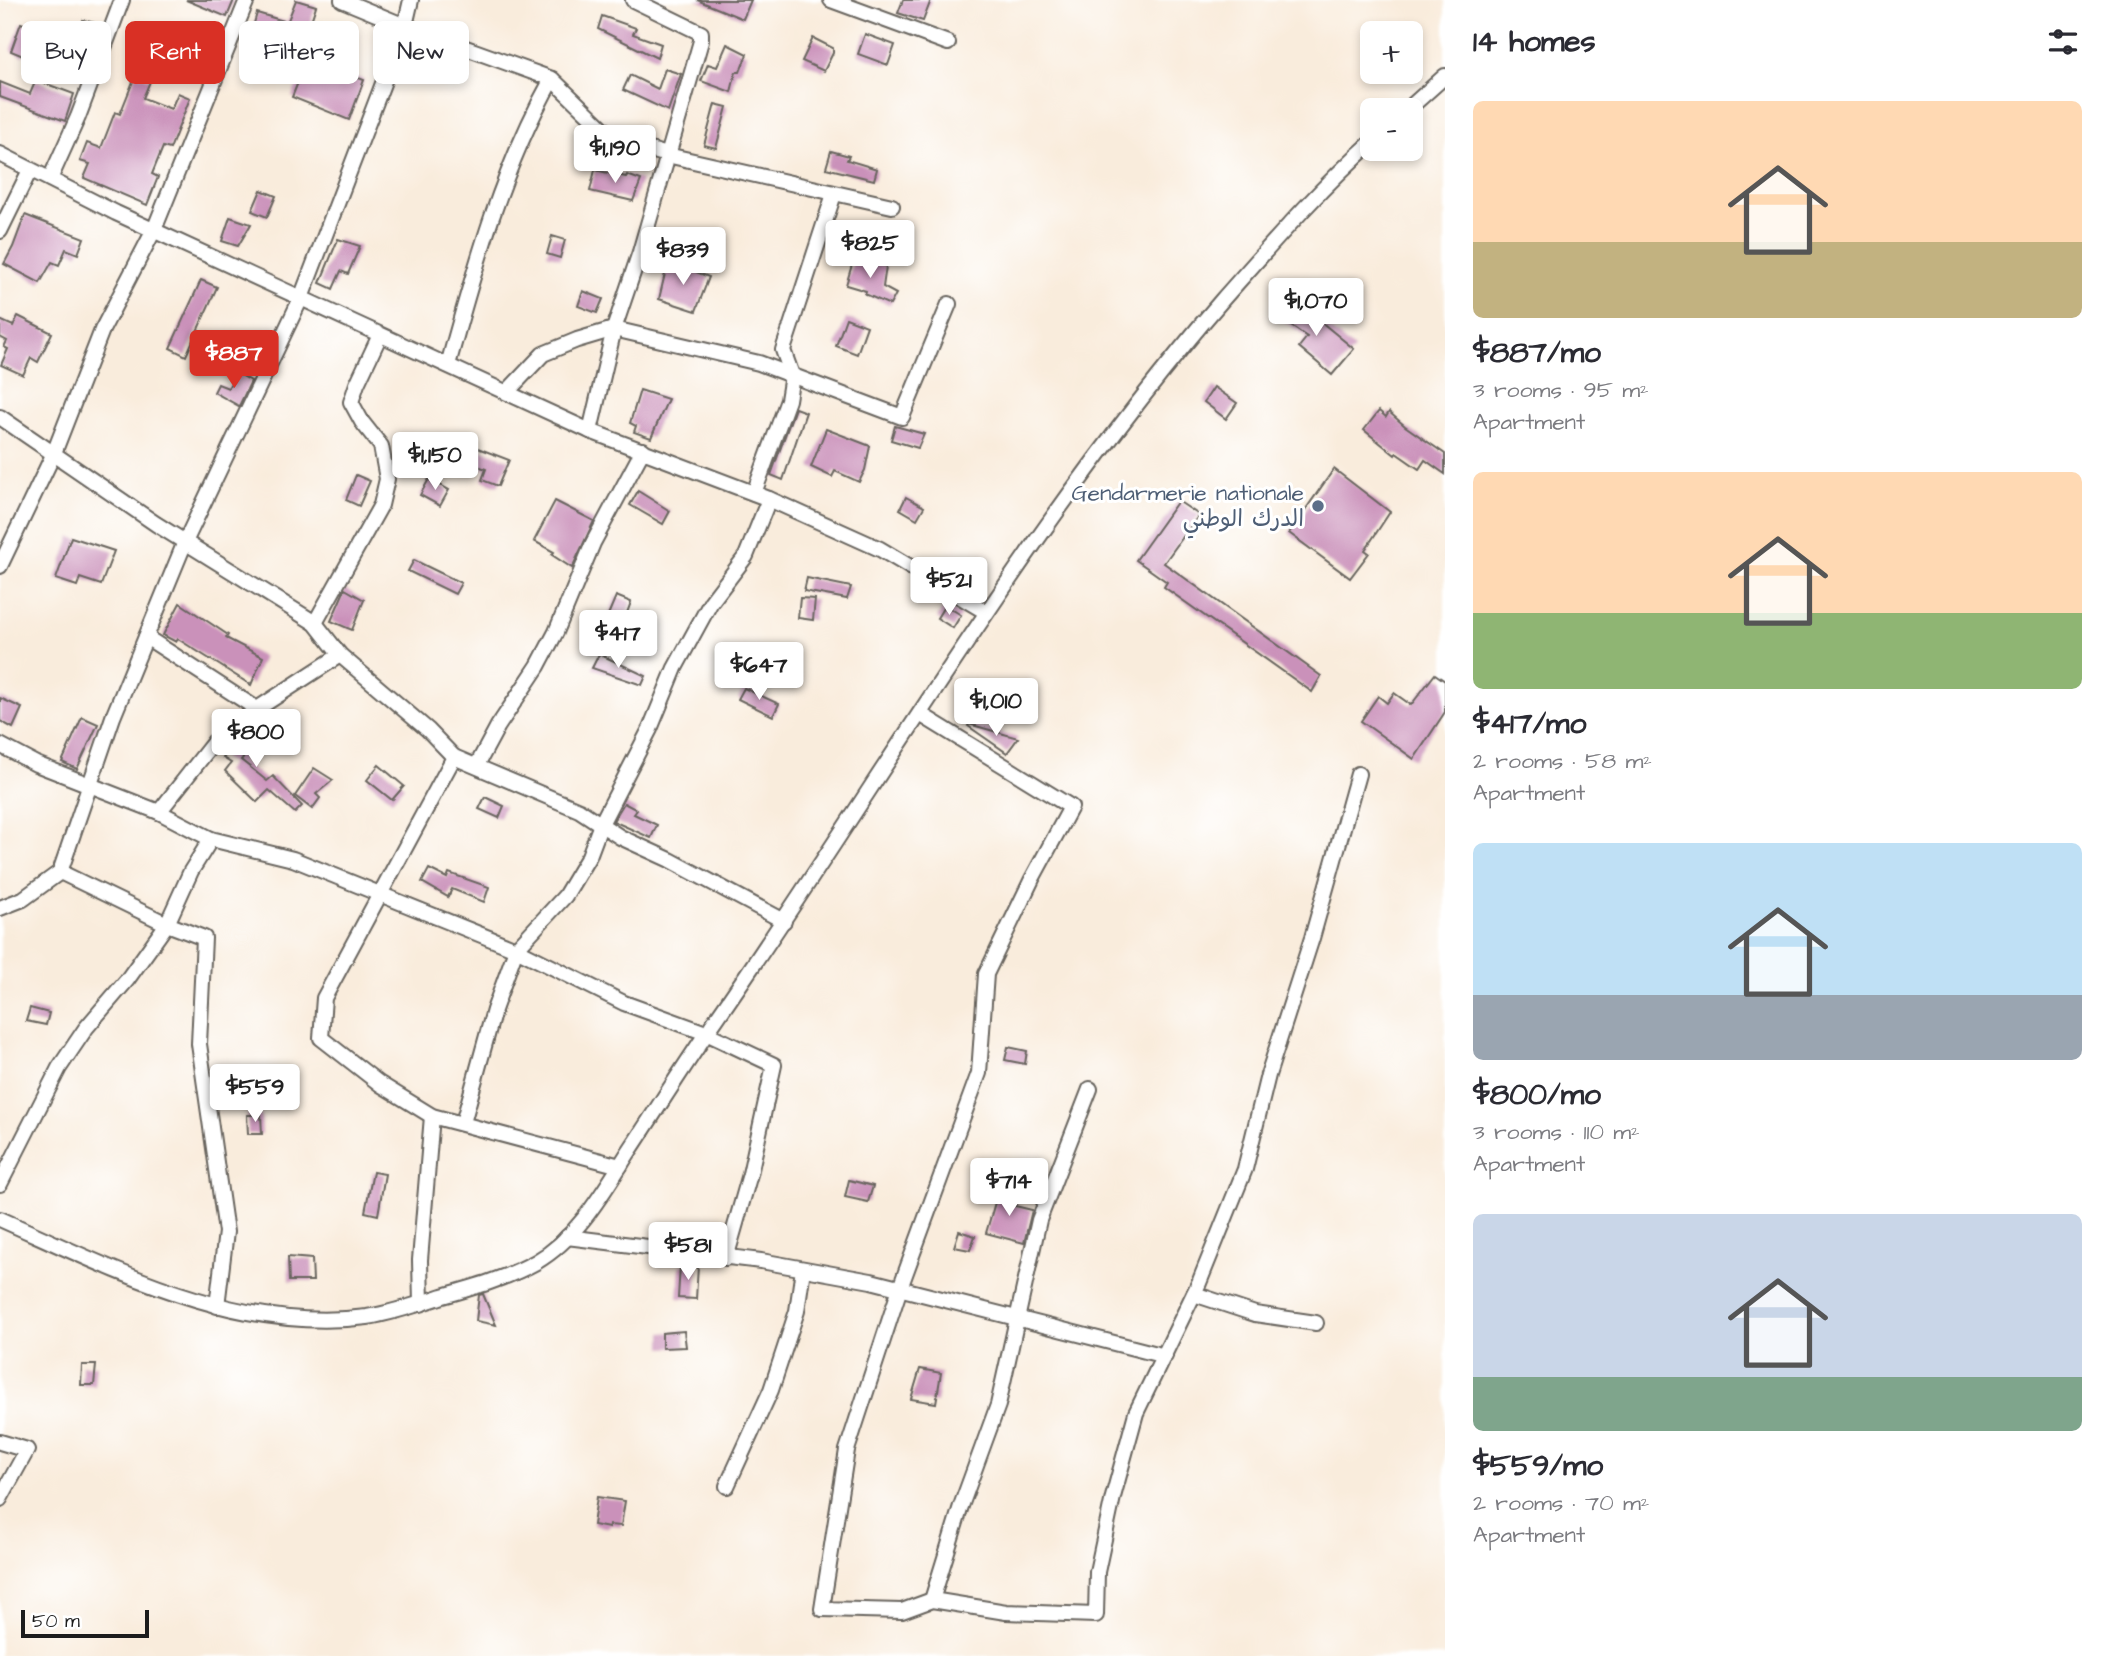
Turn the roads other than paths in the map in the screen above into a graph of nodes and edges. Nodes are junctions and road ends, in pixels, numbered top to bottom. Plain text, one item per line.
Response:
1 (122, 0) edge
2 (247, 0) edge
3 (342, 0) edge
4 (411, 0) edge
5 (634, 0) edge
6 (831, 0) edge
7 (654, 4) edge
8 (393, 21) edge
9 (406, 21) edge
10 (948, 43) dead end
11 (469, 49) edge
12 (1445, 76) edge
13 (552, 79) junction
14 (383, 84) edge
15 (1420, 98) edge
16 (1360, 153) edge
17 (0, 154) edge
18 (667, 155) junction
19 (30, 170) junction
20 (50, 179) junction
21 (834, 194) junction
22 (892, 206) dead end
23 (154, 230) junction
24 (0, 231) edge
25 (301, 298) junction
26 (949, 304) dead end
27 (614, 329) junction
28 (380, 335) junction
29 (448, 365) junction
30 (792, 375) junction
31 (507, 392) junction
32 (0, 417) edge
33 (590, 430) junction
34 (643, 450) junction
35 (54, 453) junction
36 (754, 494) junction
37 (769, 499) junction
38 (185, 542) junction
39 (0, 566) edge
40 (986, 612) junction
41 (315, 623) junction
42 (146, 637) junction
43 (340, 655) junction
44 (257, 709) junction
45 (920, 714) junction
46 (0, 745) edge
47 (454, 757) junction
48 (477, 765) junction
49 (1358, 774) dead end
50 (89, 786) junction
51 (159, 812) junction
52 (601, 824) junction
53 (211, 839) junction
54 (60, 872) junction
55 (382, 895) junction
56 (0, 908) edge
57 (784, 921) junction
58 (167, 924) junction
59 (516, 949) junction
60 (706, 1033) junction
61 (1090, 1090) dead end
62 (432, 1116) junction
63 (463, 1123) junction
64 (620, 1166) junction
65 (0, 1184) edge
66 (0, 1219) edge
67 (567, 1237) junction
68 (726, 1258) junction
69 (803, 1269) junction
70 (900, 1288) junction
71 (1194, 1294) junction
72 (421, 1304) junction
73 (217, 1306) junction
74 (1017, 1317) junction
75 (1316, 1323) dead end
76 (1165, 1356) junction
77 (0, 1442) edge
78 (727, 1486) dead end
79 (0, 1499) edge
80 (932, 1600) junction

1 - 20 street
2 - 23 street
3 - 8 street
4 - 9 street
5 - 7 street
6 - 10 street
7 - 18 street
11 - 13 street
12 - 15 street
13 - 18 street
13 - 29 street
14 - 25 street
16 - 40 street
17 - 19 street
18 - 21 street
18 - 27 street
19 - 20 street
19 - 24 street
20 - 23 street
21 - 22 street
21 - 30 street
23 - 25 street
23 - 35 street
25 - 28 street
25 - 38 street
26 - 30 street
27 - 30 street
27 - 31 street
27 - 33 street
28 - 29 street
28 - 41 street
29 - 31 street
30 - 36 street
31 - 33 street
32 - 35 street
33 - 34 street
34 - 36 street
34 - 48 street
35 - 38 street
35 - 39 street
36 - 37 street
37 - 40 street
37 - 52 street
38 - 41 street
38 - 42 street
40 - 45 street
41 - 43 street
42 - 44 street
42 - 50 street
43 - 44 street
43 - 47 street
44 - 51 street
45 - 57 street
45 - 70 street
46 - 50 street
47 - 48 street
47 - 55 street
48 - 52 street
49 - 71 street
50 - 51 street
50 - 54 street
51 - 53 street
52 - 57 street
52 - 59 street
53 - 55 street
53 - 58 street
54 - 56 street
54 - 58 street
55 - 59 street
55 - 62 street
57 - 60 street
58 - 65 street
58 - 73 street
59 - 60 street
59 - 63 street
60 - 64 street
60 - 68 street
61 - 74 street
62 - 63 street
62 - 72 street
63 - 64 street
64 - 67 street
66 - 73 street
67 - 68 street
67 - 72 street
68 - 69 street
69 - 70 street
69 - 78 street
70 - 74 street
70 - 80 street
71 - 75 street
71 - 76 street
72 - 73 street
74 - 76 street
74 - 80 street
76 - 80 street
77 - 79 street

